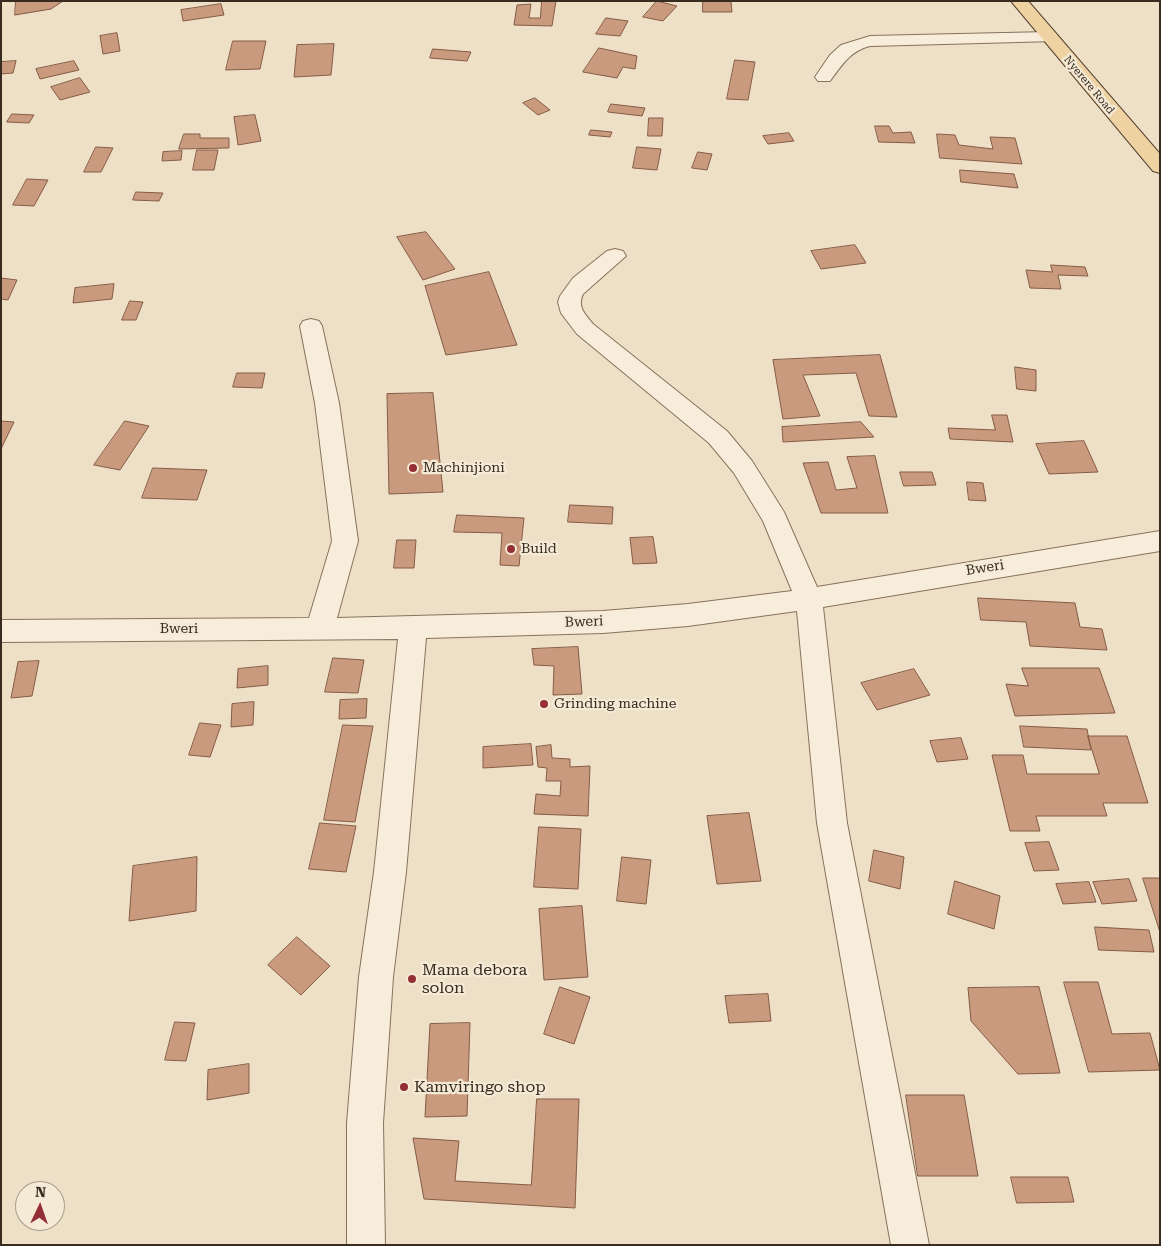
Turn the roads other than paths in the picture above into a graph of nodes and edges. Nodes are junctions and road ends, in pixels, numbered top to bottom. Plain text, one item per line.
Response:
1 (1019, 1) edge
2 (1049, 38) junction
3 (824, 77) dead end
4 (1160, 167) edge
5 (615, 256) dead end
6 (311, 326) dead end
7 (1160, 541) edge
8 (809, 599) junction
9 (320, 628) junction
10 (413, 628) junction
11 (1, 631) edge
12 (366, 1245) edge
13 (910, 1245) edge

1 - 2 main road, Nyerere Road
2 - 3 street
2 - 4 main road, Nyerere Road
5 - 8 street
6 - 9 street
7 - 8 street, Bweri
8 - 10 street, Bweri
8 - 13 street
9 - 10 street, Bweri
9 - 11 street, Bweri
10 - 12 street

